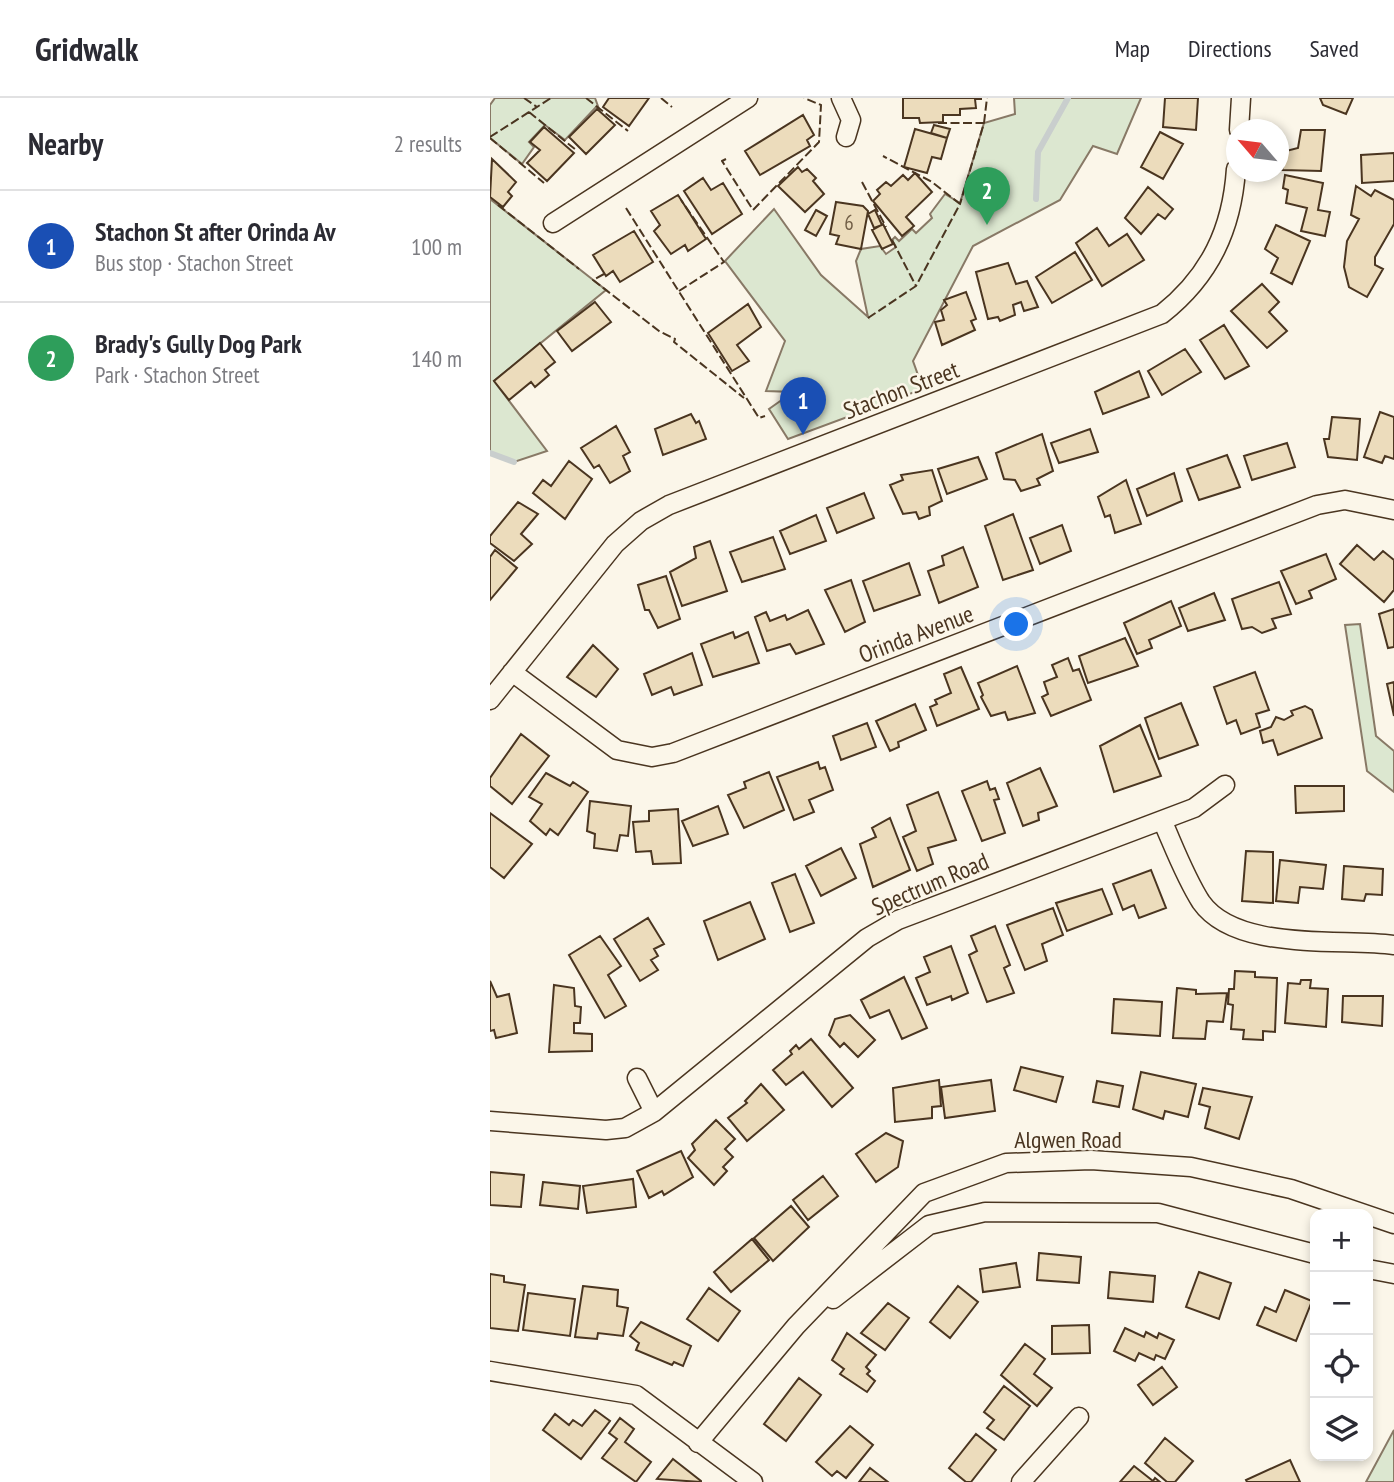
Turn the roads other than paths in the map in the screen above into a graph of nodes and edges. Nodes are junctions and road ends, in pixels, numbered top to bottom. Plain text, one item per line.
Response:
1 (748, 98) edge
2 (841, 98) edge
3 (1241, 98) edge
4 (1240, 119) edge
5 (846, 137) dead end
6 (1235, 182) edge
7 (553, 223) dead end
8 (1394, 510) edge
9 (512, 672) junction
10 (490, 700) edge
11 (1225, 785) dead end
12 (1162, 820) junction
13 (1394, 944) edge
14 (637, 1078) dead end
15 (654, 1112) junction
16 (490, 1121) edge
17 (1394, 1224) edge
18 (1310, 1253) edge
19 (1373, 1270) edge
20 (1394, 1274) edge
21 (796, 1326) junction
22 (490, 1371) edge
23 (1079, 1417) dead end
24 (698, 1443) junction
25 (754, 1482) edge
26 (1021, 1482) edge

1 - 7 street
2 - 5 street
3 - 4 street
6 - 9 street, Stachon Street
8 - 9 street, Orinda Avenue
9 - 10 street, Stachon Street
11 - 12 street, Spectrum Road
12 - 13 street
12 - 15 street, Spectrum Road
14 - 15 street
15 - 16 street, Spectrum Road
17 - 21 street, Algwen Road
18 - 21 street, Algwen Road
19 - 20 street
21 - 24 street, Algwen Road
22 - 24 street
23 - 26 street
24 - 25 street

